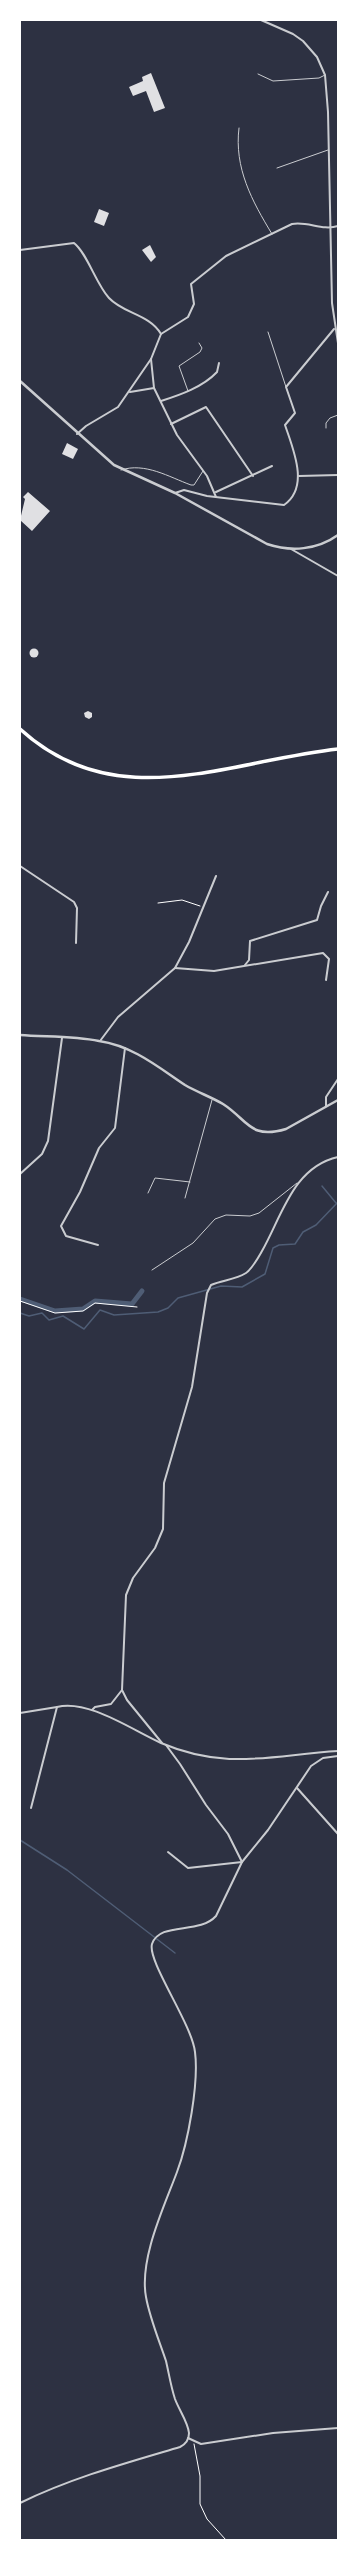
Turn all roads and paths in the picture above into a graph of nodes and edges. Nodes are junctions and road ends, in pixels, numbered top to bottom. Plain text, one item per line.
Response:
1 (261, 20) edge
2 (258, 74) dead end
3 (325, 75) junction
4 (239, 128) dead end
5 (328, 150) junction
6 (277, 168) dead end
7 (338, 226) edge
8 (330, 228) junction
9 (272, 234) junction
10 (20, 250) edge
11 (334, 329) junction
12 (268, 332) dead end
13 (161, 334) junction
14 (199, 343) dead end
15 (338, 343) edge
16 (151, 359) junction
17 (219, 363) dead end
18 (20, 381) edge
19 (286, 387) junction
20 (154, 388) junction
21 (130, 392) junction
22 (188, 392) junction
23 (161, 401) junction
24 (338, 416) edge
25 (171, 424) junction
26 (326, 428) dead end
27 (77, 434) junction
28 (272, 466) dead end
29 (121, 470) junction
30 (203, 471) junction
31 (338, 475) edge
32 (253, 476) junction
33 (298, 476) junction
34 (216, 492) junction
35 (175, 493) junction
36 (216, 497) junction
37 (338, 534) edge
38 (290, 549) junction
39 (338, 576) edge
40 (20, 730) edge
41 (338, 749) edge
42 (20, 866) edge
43 (216, 876) dead end
44 (328, 892) dead end
45 (158, 903) dead end
46 (203, 908) junction
47 (76, 943) dead end
48 (245, 965) junction
49 (175, 968) junction
50 (326, 980) dead end
51 (20, 1035) edge
52 (62, 1038) junction
53 (100, 1041) junction
54 (125, 1048) junction
55 (338, 1079) edge
56 (212, 1099) junction
57 (338, 1100) edge
58 (326, 1106) junction
59 (338, 1157) edge
60 (20, 1174) edge
61 (190, 1182) junction
62 (297, 1183) junction
63 (148, 1193) dead end
64 (185, 1198) dead end
65 (98, 1244) dead end
66 (152, 1270) dead end
67 (20, 1301) edge
68 (137, 1307) dead end
69 (122, 1690) junction
70 (56, 1707) junction
71 (92, 1710) junction
72 (20, 1713) edge
73 (163, 1743) junction
74 (338, 1751) edge
75 (338, 1756) edge
76 (297, 1788) junction
77 (31, 1808) dead end
78 (338, 1834) edge
79 (168, 1852) dead end
80 (242, 1862) junction
81 (338, 2428) edge
82 (188, 2438) junction
83 (194, 2442) junction
84 (20, 2503) edge
85 (226, 2540) edge

1 - 3 street
2 - 3 lane
3 - 5 street
4 - 9 lane
5 - 6 lane
5 - 8 street
7 - 8 street
8 - 9 street
8 - 11 street
9 - 13 street
10 - 13 street
11 - 15 street
11 - 19 street
12 - 19 lane
13 - 16 street
14 - 22 lane
16 - 20 street
16 - 21 street
17 - 22 street
18 - 27 street
19 - 33 street
20 - 21 street
20 - 23 street
21 - 27 street
22 - 23 street
23 - 25 street
24 - 26 lane
25 - 30 street
25 - 32 street
27 - 29 street
28 - 32 street
29 - 30 lane
29 - 35 street
30 - 34 street
31 - 33 street
32 - 34 street
33 - 36 street
34 - 36 street
35 - 36 street
35 - 38 street
37 - 38 street
38 - 39 street
40 - 41 main road
42 - 47 street
43 - 46 street
44 - 48 street
45 - 46 path
46 - 49 street
48 - 49 street
48 - 50 street
49 - 53 street
51 - 52 street
52 - 53 street
52 - 60 street
53 - 54 street
54 - 56 street
54 - 65 street
55 - 58 street
56 - 58 street
56 - 61 lane
57 - 58 street
59 - 62 street
61 - 63 lane
61 - 64 lane
62 - 66 lane
62 - 69 street
67 - 68 path
69 - 71 street
69 - 73 street
70 - 71 street
70 - 72 street
70 - 77 street
71 - 73 street
73 - 74 street
73 - 80 street
75 - 76 street
76 - 78 street
76 - 80 street
79 - 80 street
80 - 82 street
81 - 83 street
82 - 83 street
82 - 84 street
83 - 85 path

